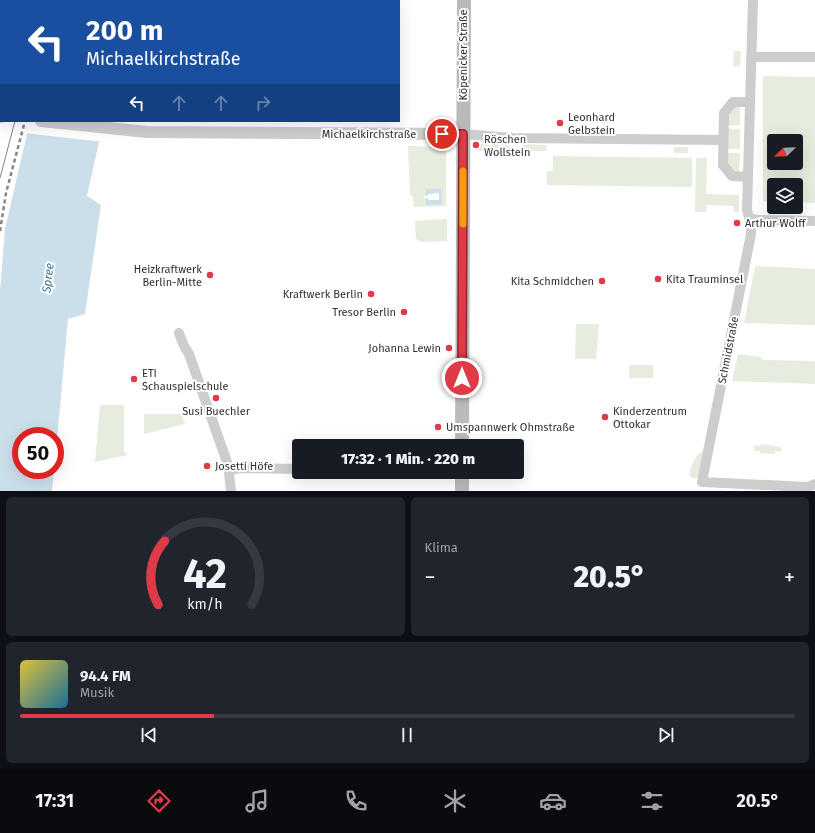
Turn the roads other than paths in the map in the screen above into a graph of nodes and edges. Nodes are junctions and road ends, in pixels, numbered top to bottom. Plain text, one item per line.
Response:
1 (464, 0) edge
2 (753, 0) edge
3 (751, 57) junction
4 (815, 58) edge
5 (750, 102) junction
6 (51, 122) edge
7 (463, 134) junction
8 (723, 140) junction
9 (748, 176) junction
10 (750, 218) junction
11 (815, 221) edge
12 (179, 333) dead end
13 (462, 439) edge
14 (292, 468) edge
15 (229, 470) junction
16 (462, 479) edge
17 (811, 486) edge
18 (231, 491) edge
19 (462, 491) edge

1 - 7 main road, Köpenicker Straße
2 - 3 street, Schmidstraße
3 - 4 street
3 - 5 street, Schmidstraße
5 - 8 street
5 - 9 street, Schmidstraße
6 - 7 street, Michaelkirchstraße
7 - 8 street, Michaelkirchstraße
7 - 13 main road, Köpenicker Straße
8 - 9 street
9 - 10 street, Schmidstraße
10 - 11 street
10 - 17 street, Schmidstraße
12 - 15 street
14 - 15 street
15 - 18 street
16 - 19 main road

